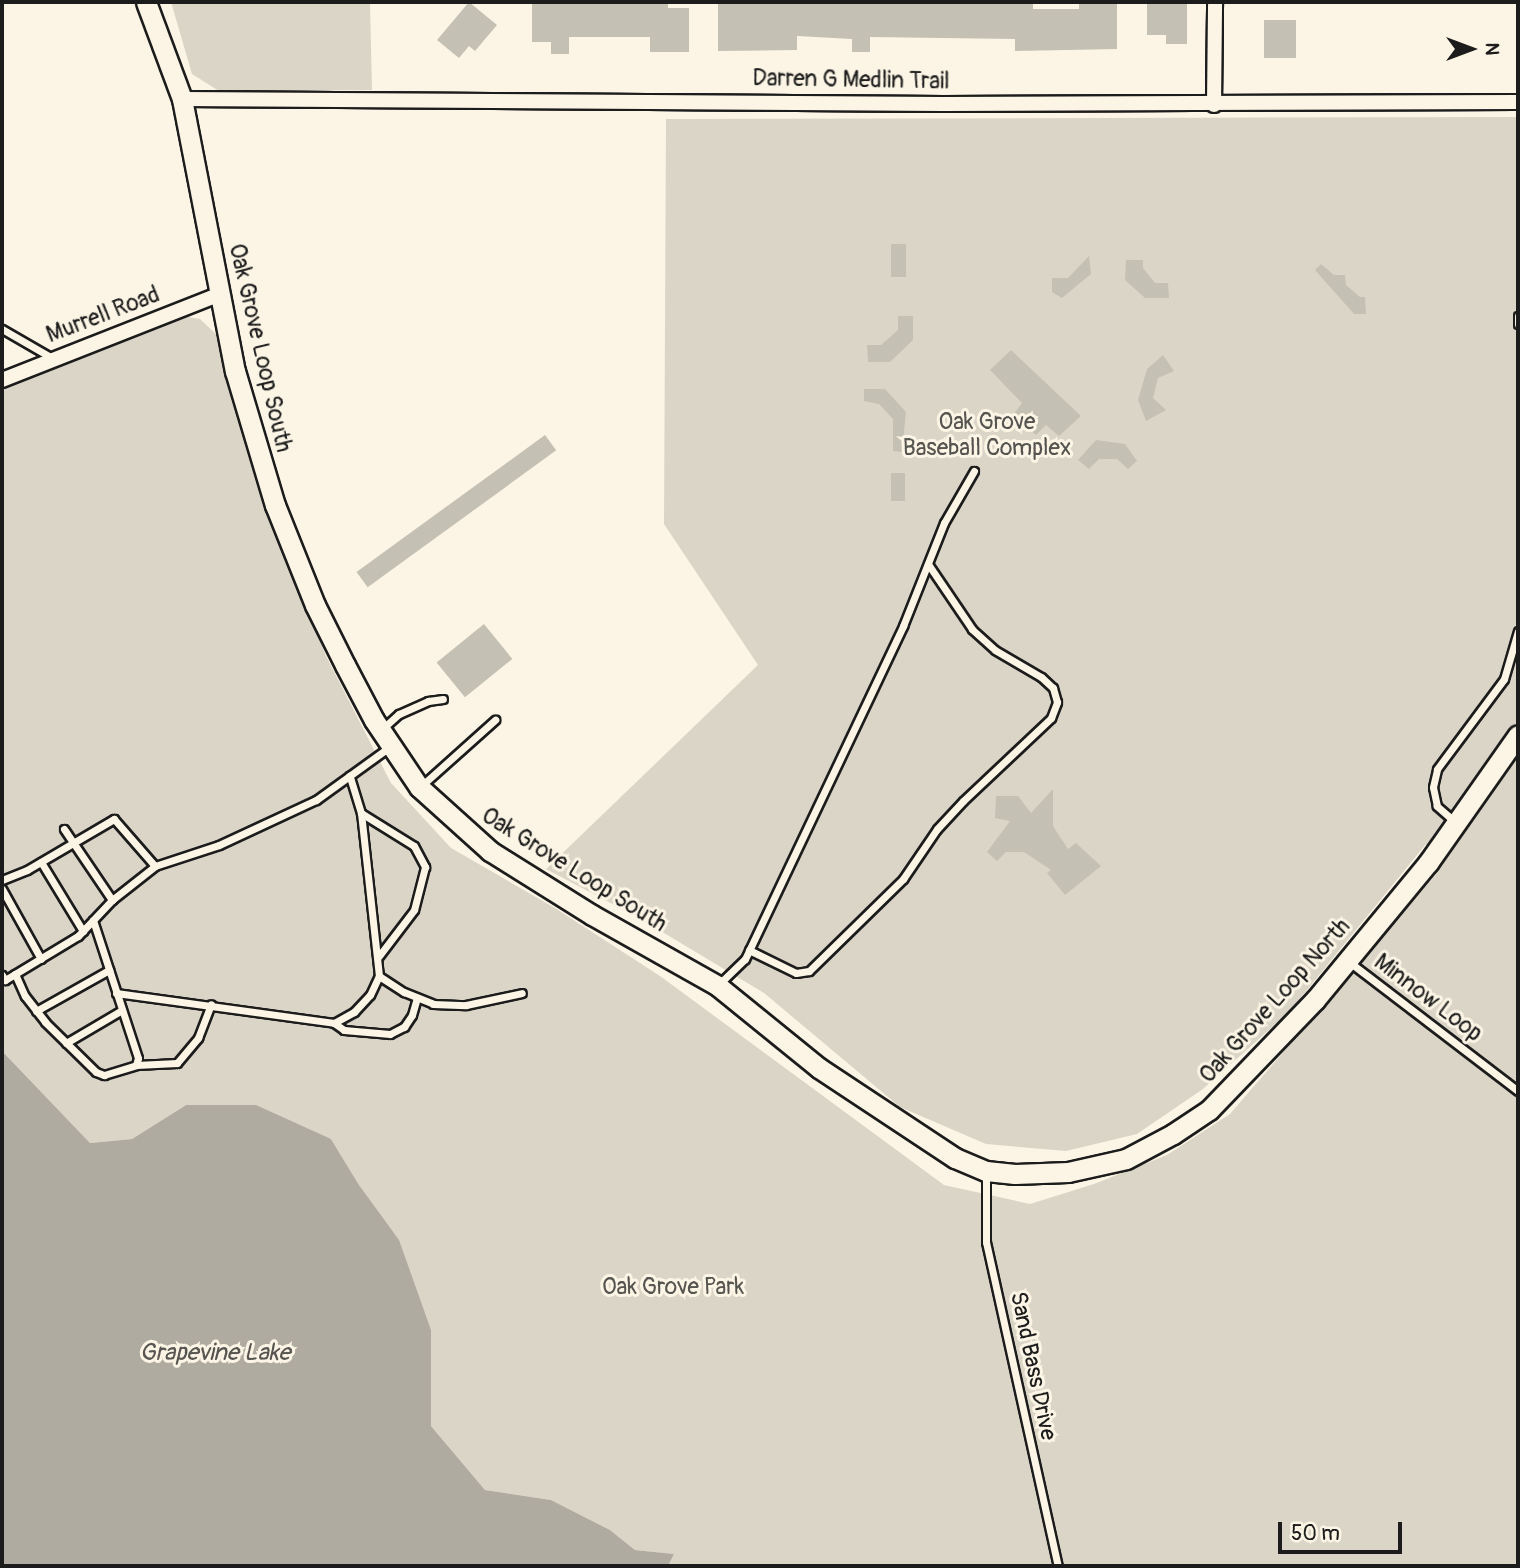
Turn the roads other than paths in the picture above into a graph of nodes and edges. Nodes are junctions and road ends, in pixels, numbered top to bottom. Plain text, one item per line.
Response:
1 (146, 2) edge
2 (1215, 2) edge
3 (182, 99) junction
4 (1518, 102) edge
5 (1214, 105) junction
6 (220, 294) junction
7 (1518, 316) edge
8 (1518, 324) edge
9 (2, 330) edge
10 (52, 359) junction
11 (2, 380) edge
12 (974, 471) dead end
13 (928, 564) junction
14 (1518, 631) edge
15 (443, 699) dead end
16 (495, 720) dead end
17 (1518, 735) edge
18 (386, 738) junction
19 (350, 776) junction
20 (419, 787) junction
21 (361, 813) junction
22 (1456, 822) junction
23 (64, 828) dead end
24 (74, 844) junction
25 (41, 862) junction
26 (155, 866) junction
27 (2, 880) edge
28 (2, 890) edge
29 (112, 900) junction
30 (93, 920) junction
31 (83, 931) junction
32 (749, 950) junction
33 (378, 956) junction
34 (41, 959) junction
35 (1347, 961) junction
36 (109, 970) junction
37 (15, 974) junction
38 (379, 976) junction
39 (3, 978) edge
40 (718, 986) junction
41 (117, 993) junction
42 (522, 993) dead end
43 (418, 998) junction
44 (211, 1004) junction
45 (122, 1010) junction
46 (36, 1011) junction
47 (334, 1023) junction
48 (66, 1043) junction
49 (137, 1061) junction
50 (1518, 1091) edge
51 (986, 1171) junction
52 (1058, 1566) edge

1 - 3 street, Oak Grove Loop South
2 - 5 street
3 - 5 street, Darren G Medlin Trail
3 - 6 street, Oak Grove Loop South
4 - 5 street, Darren G Medlin Trail
6 - 10 street, Murrell Road
6 - 18 street, Oak Grove Loop South
7 - 8 lane
9 - 10 lane
10 - 11 street, Murrell Road
12 - 13 lane
13 - 32 lane
13 - 32 lane
14 - 22 lane
15 - 18 lane
16 - 20 lane
17 - 22 street, Oak Grove Loop North
18 - 19 lane
18 - 20 street, Oak Grove Loop South
19 - 21 lane
19 - 26 lane
20 - 40 street, Oak Grove Loop South
21 - 33 lane
21 - 33 lane
22 - 35 street, Oak Grove Loop North
23 - 24 lane
24 - 25 lane
24 - 26 lane
24 - 29 lane
25 - 27 lane
25 - 31 lane
26 - 29 lane
28 - 34 lane
29 - 30 lane
30 - 31 lane
30 - 36 lane
31 - 34 lane
32 - 40 lane
33 - 38 lane
34 - 37 lane
35 - 50 lane, Minnow Loop
35 - 51 street, Oak Grove Loop North
36 - 41 lane
36 - 46 lane
37 - 39 lane
37 - 46 lane
38 - 43 lane
38 - 47 lane
40 - 51 street, Oak Grove Loop South
41 - 44 lane
41 - 45 lane
42 - 43 lane
43 - 47 lane
44 - 47 lane
44 - 49 lane
45 - 48 lane
45 - 49 lane
46 - 48 lane
48 - 49 lane
51 - 52 lane, Sand Bass Drive

